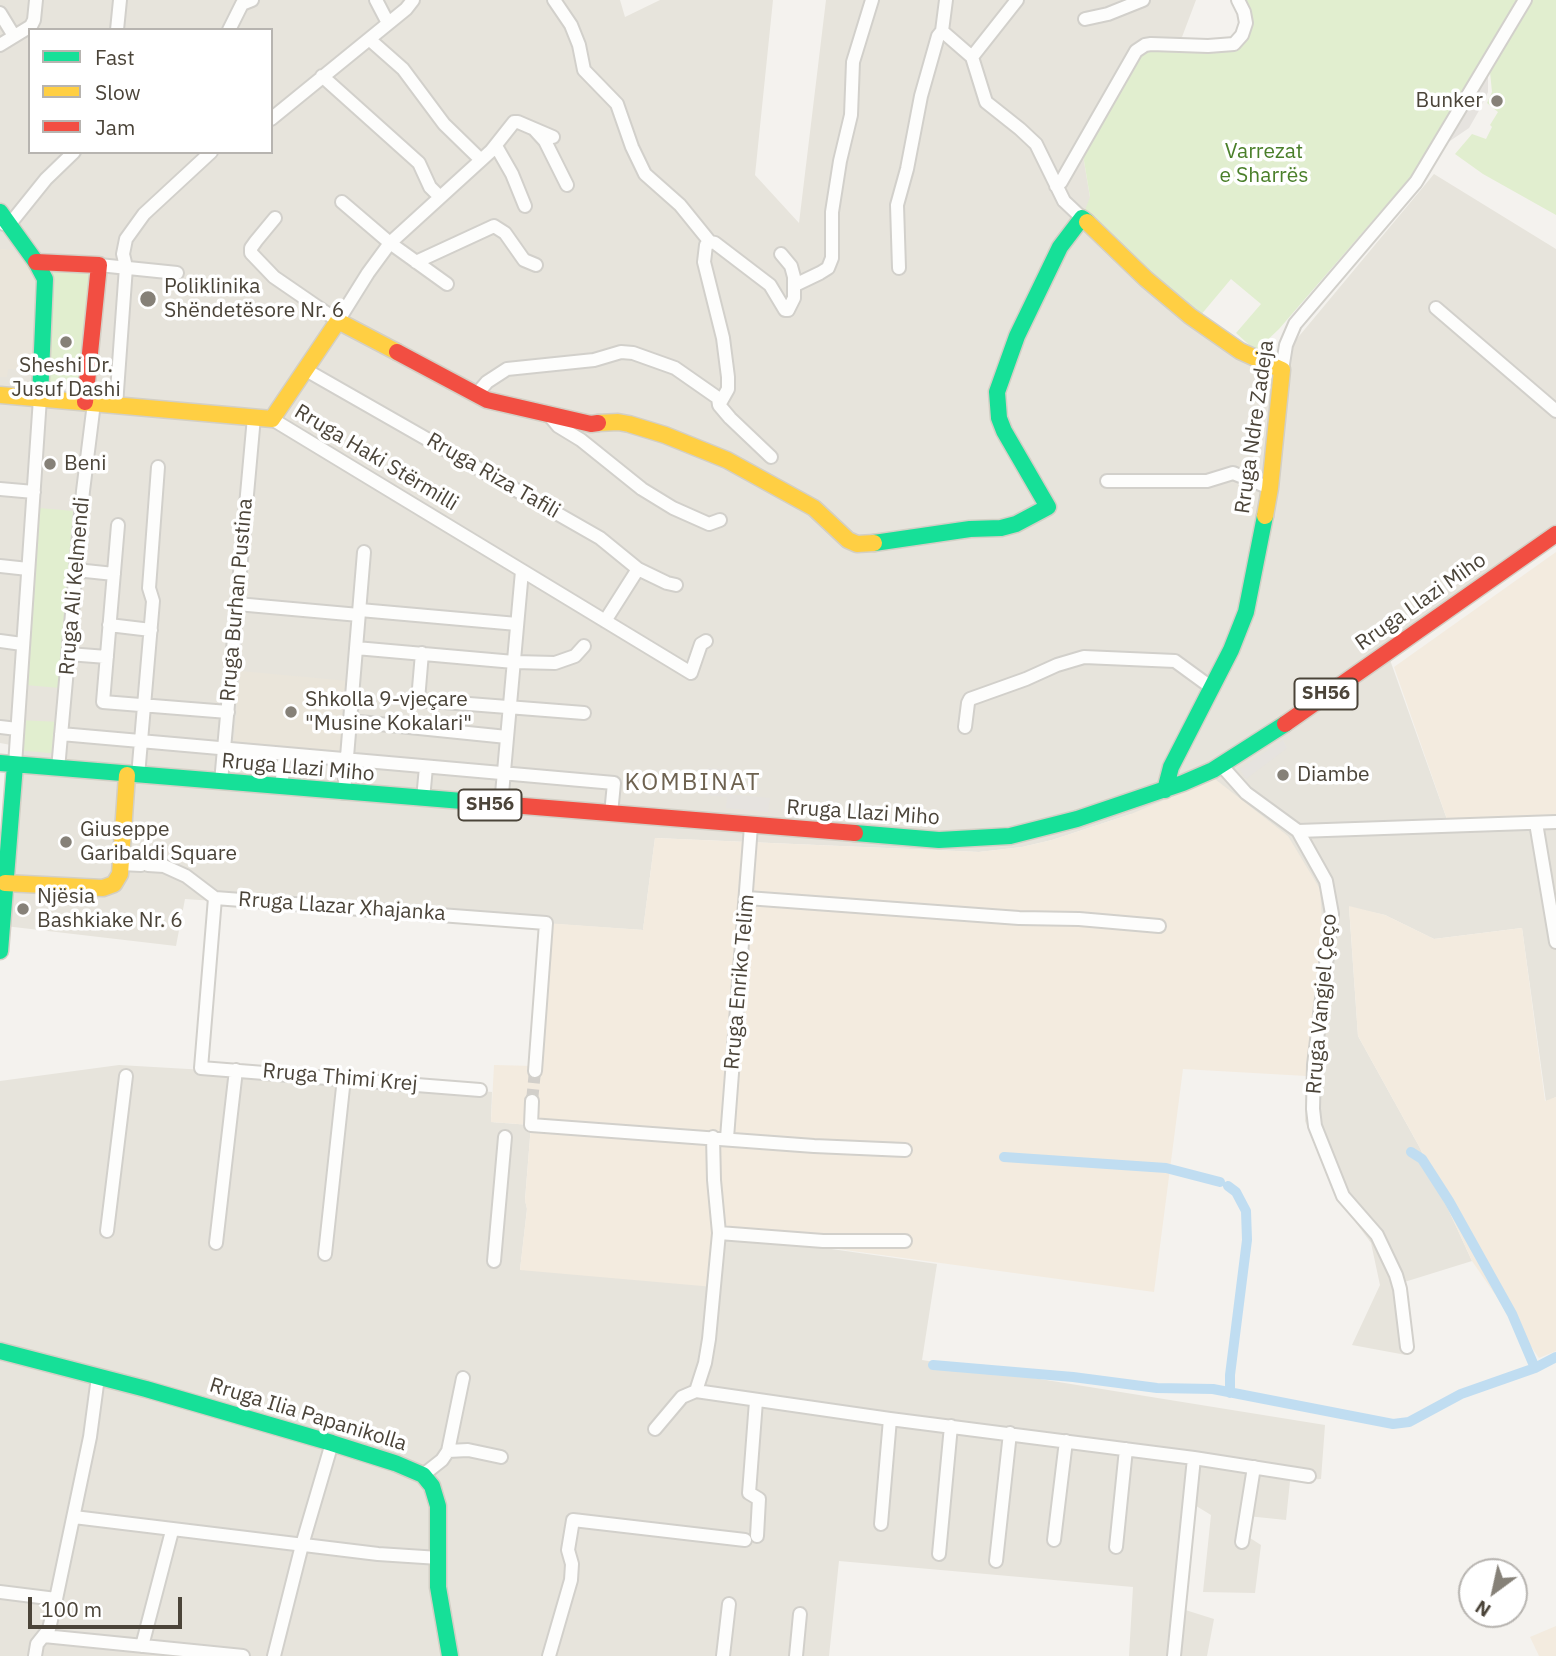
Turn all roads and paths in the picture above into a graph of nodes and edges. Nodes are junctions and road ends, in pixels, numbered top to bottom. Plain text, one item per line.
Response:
1 (36, 0) edge
2 (120, 0) edge
3 (252, 0) edge
4 (376, 0) edge
5 (413, 0) edge
6 (554, 0) edge
7 (872, 0) edge
8 (946, 0) edge
9 (1017, 0) edge
10 (1143, 0) edge
11 (1238, 0) edge
12 (1525, 0) edge
13 (0, 13) edge
14 (1085, 19) dead end
15 (388, 23) junction
16 (117, 28) edge
17 (230, 28) edge
18 (942, 31) junction
19 (14, 36) junction
20 (369, 39) junction
21 (0, 45) edge
22 (972, 57) junction
23 (321, 76) junction
24 (273, 117) edge
25 (532, 127) junction
26 (553, 137) dead end
27 (496, 146) junction
28 (72, 154) edge
29 (209, 154) edge
30 (480, 159) junction
31 (567, 186) dead end
32 (1056, 186) junction
33 (440, 197) junction
34 (342, 202) dead end
35 (525, 206) dead end
36 (275, 218) dead end
37 (1082, 218) junction
38 (3, 220) edge
39 (710, 242) junction
40 (390, 243) junction
41 (781, 254) dead end
42 (36, 262) junction
43 (416, 262) junction
44 (99, 265) junction
45 (536, 265) dead end
46 (126, 267) junction
47 (900, 268) dead end
48 (177, 272) dead end
49 (446, 284) dead end
50 (795, 285) junction
51 (1436, 308) dead end
52 (338, 321) junction
53 (306, 370) junction
54 (1282, 370) junction
55 (0, 395) edge
56 (476, 395) junction
57 (40, 398) junction
58 (90, 403) junction
59 (116, 405) junction
60 (719, 405) junction
61 (1556, 411) edge
62 (548, 414) junction
63 (254, 417) junction
64 (272, 419) junction
65 (771, 457) dead end
66 (158, 467) dead end
67 (1107, 481) dead end
68 (1269, 488) junction
69 (0, 489) edge
70 (34, 492) junction
71 (720, 520) dead end
72 (118, 525) dead end
73 (1556, 534) edge
74 (364, 552) dead end
75 (0, 566) edge
76 (28, 569) junction
77 (638, 569) junction
78 (76, 570) junction
79 (522, 571) junction
80 (114, 574) junction
81 (676, 584) dead end
82 (237, 604) junction
83 (360, 612) junction
84 (605, 621) junction
85 (517, 624) junction
86 (109, 625) junction
87 (151, 630) junction
88 (0, 641) edge
89 (706, 641) dead end
90 (22, 644) junction
91 (583, 646) dead end
92 (356, 648) junction
93 (68, 653) junction
94 (422, 653) junction
95 (107, 657) junction
96 (513, 662) junction
97 (1212, 688) junction
98 (144, 706) junction
99 (510, 706) junction
100 (228, 712) junction
101 (583, 713) dead end
102 (350, 721) junction
103 (0, 727) edge
104 (965, 727) dead end
105 (17, 729) junction
106 (61, 734) junction
107 (507, 737) junction
108 (140, 741) junction
109 (224, 749) junction
110 (285, 754) junction
111 (347, 760) junction
112 (8, 764) edge
113 (1222, 765) junction
114 (426, 766) junction
115 (58, 769) junction
116 (503, 773) junction
117 (132, 776) junction
118 (221, 782) junction
119 (281, 787) junction
120 (1165, 790) junction
121 (344, 793) junction
122 (423, 799) junction
123 (501, 806) junction
124 (611, 814) junction
125 (1556, 822) edge
126 (1536, 823) junction
127 (751, 825) junction
128 (1298, 831) junction
129 (121, 863) junction
130 (5, 883) junction
131 (215, 898) junction
132 (747, 898) junction
133 (1159, 926) dead end
134 (1556, 942) edge
135 (0, 951) edge
136 (236, 1070) junction
137 (535, 1071) tunnel mouth
138 (126, 1076) dead end
139 (344, 1078) junction
140 (480, 1090) dead end
141 (533, 1101) tunnel mouth
142 (505, 1137) dead end
143 (713, 1137) junction
144 (727, 1138) junction
145 (905, 1150) dead end
146 (107, 1231) dead end
147 (719, 1233) junction
148 (905, 1241) dead end
149 (216, 1244) dead end
150 (325, 1254) dead end
151 (494, 1261) dead end
152 (1407, 1348) dead end
153 (0, 1351) edge
154 (97, 1377) junction
155 (463, 1378) dead end
156 (696, 1391) junction
157 (756, 1401) junction
158 (890, 1419) junction
159 (951, 1426) junction
160 (655, 1429) dead end
161 (1010, 1433) junction
162 (1066, 1441) junction
163 (332, 1443) junction
164 (1126, 1449) junction
165 (448, 1451) junction
166 (501, 1457) dead end
167 (1194, 1458) junction
168 (1254, 1467) junction
169 (423, 1475) junction
170 (1309, 1476) dead end
171 (74, 1517) junction
172 (881, 1524) dead end
173 (172, 1531) junction
174 (1054, 1540) dead end
175 (1242, 1542) dead end
176 (302, 1545) junction
177 (1116, 1547) dead end
178 (939, 1555) dead end
179 (439, 1558) junction
180 (996, 1561) dead end
181 (0, 1592) edge
182 (56, 1599) junction
183 (729, 1604) dead end
184 (800, 1614) dead end
185 (44, 1636) junction
186 (142, 1646) junction
187 (35, 1656) edge
188 (243, 1656) edge
189 (274, 1656) edge
190 (450, 1656) edge
191 (549, 1656) edge
192 (723, 1656) edge
193 (796, 1656) edge
194 (1174, 1656) edge

1 - 19 street
2 - 16 street
3 - 17 street
4 - 15 street
5 - 15 street
6 - 39 street
7 - 50 street
8 - 18 street
9 - 22 street
10 - 14 street
11 - 32 street
12 - 54 street, Rruga Ndre Zadeja
13 - 19 street
15 - 20 street
18 - 22 street
18 - 47 street
19 - 21 street
20 - 23 street
20 - 30 street
22 - 32 street
23 - 24 street
23 - 33 street
25 - 26 street
25 - 27 street
25 - 31 street
27 - 30 street
27 - 35 street
28 - 38 street
29 - 46 street
30 - 33 street
32 - 37 street
33 - 40 street
34 - 40 street
36 - 52 street
37 - 54 street
37 - 62 street
38 - 42 street
39 - 50 street
39 - 60 street
40 - 43 street
40 - 52 street
41 - 50 street
42 - 44 street
42 - 57 street
43 - 45 street
43 - 49 street
44 - 46 street
44 - 58 street
46 - 48 street
46 - 59 street
51 - 61 street
52 - 53 street
52 - 56 street
53 - 64 street
53 - 77 street, Rruga Riza Tafili
54 - 68 street, Rruga Ndre Zadeja
55 - 57 street, Rruga Haki Stërmilli
56 - 60 street
56 - 62 street
57 - 58 street, Rruga Haki Stërmilli
57 - 70 street
58 - 59 street, Rruga Haki Stërmilli
58 - 78 street, Rruga Ali Kelmendi
59 - 63 street, Rruga Haki Stërmilli
60 - 65 street
62 - 71 street
63 - 64 street, Rruga Haki Stërmilli
63 - 82 street, Rruga Burhan Pustina
64 - 79 street, Rruga Haki Stërmilli
66 - 87 street
67 - 68 street
68 - 97 street, Rruga Ndre Zadeja
69 - 70 street
70 - 76 street
72 - 80 street
73 - 113 street, Rruga Llazi Miho / SH56
74 - 83 street
75 - 76 street
76 - 90 street
77 - 81 street, Rruga Riza Tafili
77 - 84 street
78 - 80 street
78 - 93 street, Rruga Ali Kelmendi
79 - 84 street, Rruga Haki Stërmilli
79 - 85 street
80 - 86 street
82 - 83 street
82 - 100 street, Rruga Burhan Pustina
83 - 85 street
83 - 92 street
84 - 89 street, Rruga Haki Stërmilli
85 - 96 street
86 - 87 street
86 - 95 street
87 - 98 street
88 - 90 street
90 - 105 street
91 - 96 street
92 - 94 street
92 - 102 street
93 - 95 street
93 - 106 street, Rruga Ali Kelmendi
94 - 96 street
94 - 99 street
95 - 98 street
96 - 99 street
97 - 104 street
97 - 120 street, Rruga Ndre Zadeja
98 - 100 street
98 - 108 street
99 - 101 street
99 - 107 street
100 - 109 street, Rruga Burhan Pustina
102 - 107 street
102 - 111 street
103 - 105 street
105 - 112 street
106 - 108 street
106 - 115 street, Rruga Ali Kelmendi
107 - 116 street
108 - 109 street
108 - 117 street
109 - 110 street
109 - 118 street, Rruga Burhan Pustina
110 - 111 street
110 - 119 street
111 - 114 street
111 - 121 street
112 - 115 street, Rruga Llazi Miho / SH56
112 - 130 street
113 - 120 street, Rruga Llazi Miho / SH56
113 - 128 street, Rruga Vangjel Çeço
114 - 116 street
114 - 122 street
115 - 117 street, Rruga Llazi Miho / SH56
116 - 123 street
116 - 124 street
117 - 118 street, Rruga Llazi Miho / SH56
117 - 129 street
118 - 119 street, Rruga Llazi Miho / SH56
119 - 121 street, Rruga Llazi Miho / SH56
120 - 127 street, Rruga Llazi Miho / SH56
121 - 122 street, Rruga Llazi Miho / SH56
122 - 123 street, Rruga Llazi Miho / SH56
123 - 124 street, Rruga Llazi Miho / SH56
124 - 127 street, Rruga Llazi Miho / SH56
125 - 126 street
126 - 128 street
126 - 134 street
127 - 132 street, Rruga Enriko Telim
128 - 152 street, Rruga Vangjel Çeço
129 - 130 street
129 - 131 street, Rruga Llazar Xhajanka
130 - 135 street
131 - 136 street, Rruga Thimi Krej
131 - 137 street, Rruga Llazar Xhajanka
132 - 133 street
132 - 144 street, Rruga Enriko Telim
136 - 139 street, Rruga Thimi Krej
136 - 149 street
138 - 146 street
139 - 140 street, Rruga Thimi Krej
139 - 150 street
141 - 143 street
142 - 151 street
143 - 144 street
143 - 147 street
144 - 145 street
147 - 148 street
147 - 156 street
153 - 154 street, Rruga Ilia Papanikolla
154 - 163 street, Rruga Ilia Papanikolla
154 - 171 street
155 - 165 street
156 - 157 street
156 - 160 street
157 - 158 street
157 - 191 street
158 - 159 street
158 - 172 street
159 - 161 street
159 - 178 street
161 - 162 street
161 - 180 street
162 - 164 street
162 - 174 street
163 - 169 street, Rruga Ilia Papanikolla
163 - 176 street
164 - 167 street
164 - 177 street
165 - 166 street
165 - 169 street
167 - 168 street
167 - 194 street
168 - 170 street
168 - 175 street
169 - 179 street, Rruga Ilia Papanikolla
171 - 173 street
171 - 182 street
173 - 176 street
173 - 186 street
176 - 179 street
176 - 189 street
179 - 190 street, Rruga Ilia Papanikolla
181 - 182 street
182 - 185 street
183 - 192 street
184 - 193 street
185 - 186 street
185 - 187 street
186 - 188 street

